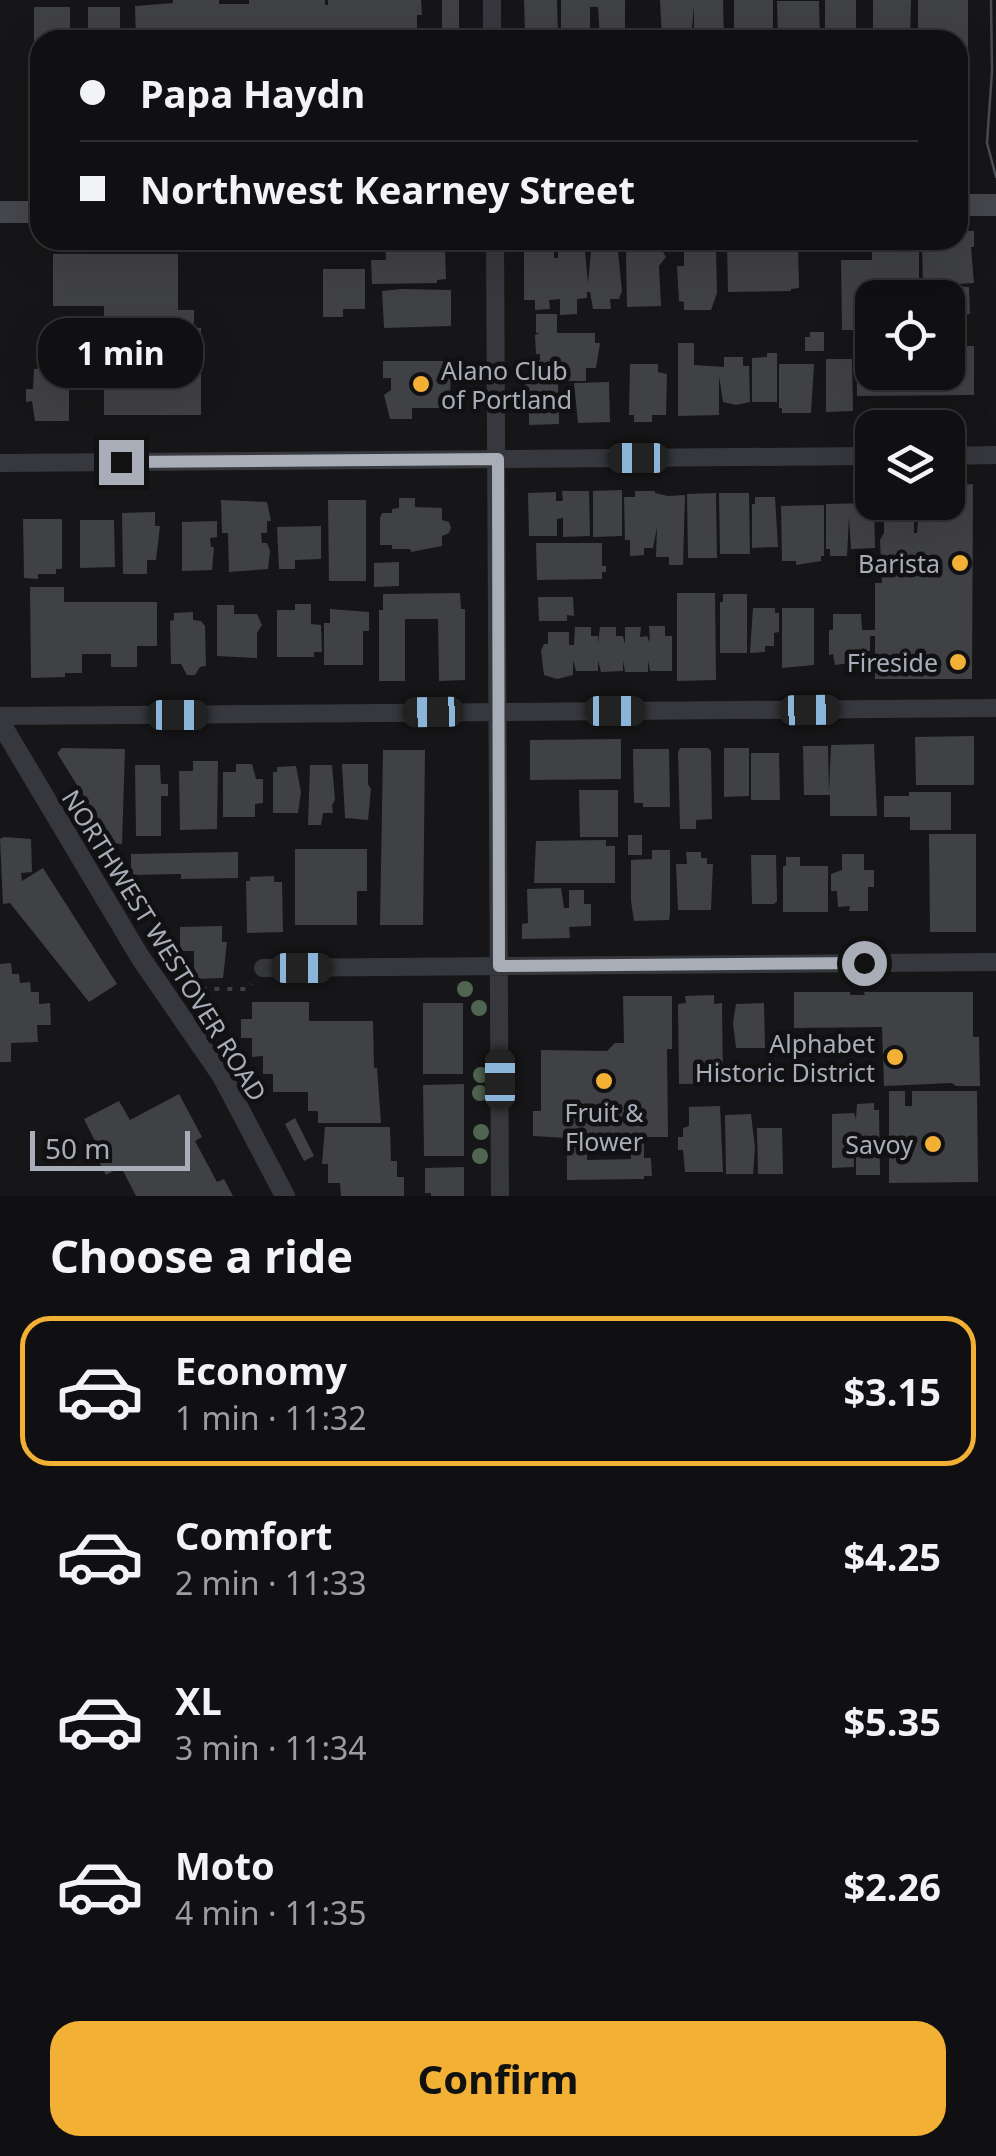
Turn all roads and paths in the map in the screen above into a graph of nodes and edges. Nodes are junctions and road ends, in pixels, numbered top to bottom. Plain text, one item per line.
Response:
1 (492, 0) edge
2 (492, 30) edge
3 (968, 205) edge
4 (996, 205) edge
5 (0, 212) edge
6 (30, 212) edge
7 (495, 250) edge
8 (855, 456) edge
9 (965, 456) edge
10 (996, 456) edge
11 (498, 459) junction
12 (0, 463) edge
13 (996, 708) edge
14 (498, 712) junction
15 (0, 719) edge
16 (996, 962) edge
17 (499, 966) junction
18 (262, 968) joint
19 (174, 1005) junction
20 (285, 1196) edge
21 (500, 1196) edge

1 - 2 street
3 - 4 main road
5 - 6 main road
7 - 11 street
8 - 11 street
9 - 10 street
11 - 12 street
11 - 14 street
13 - 14 street
14 - 15 street
14 - 17 street
15 - 19 street, NORTHWEST WESTOVER ROAD
16 - 17 street
17 - 18 street
17 - 21 street
18 - 19 path
19 - 20 street, NORTHWEST WESTOVER ROAD

